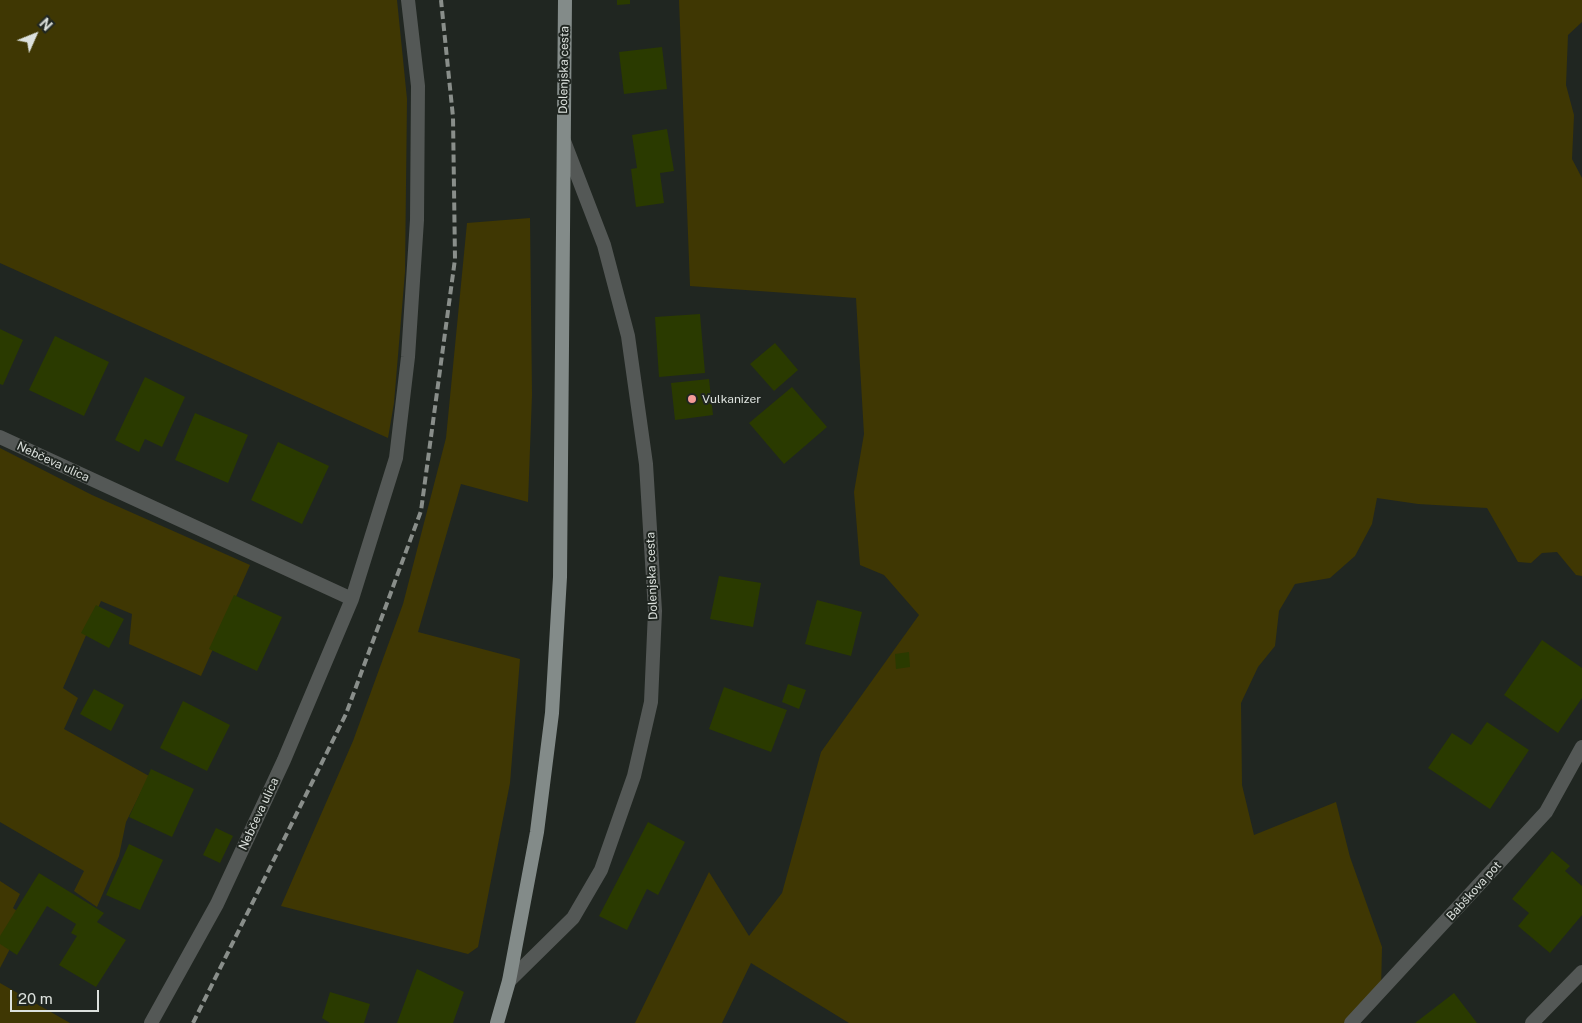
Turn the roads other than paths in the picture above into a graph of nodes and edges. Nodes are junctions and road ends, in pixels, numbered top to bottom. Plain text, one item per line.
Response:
1 (408, 0) edge
2 (565, 0) edge
3 (564, 140) junction
4 (0, 437) edge
5 (352, 599) junction
6 (1582, 747) edge
7 (1582, 972) edge
8 (509, 981) junction
9 (151, 1023) edge
10 (497, 1023) edge
11 (1351, 1023) edge
12 (1532, 1023) edge

1 - 5 street, Nebčeva ulica
2 - 3 main road, Dolenjska cesta
3 - 8 main road, Dolenjska cesta
3 - 8 street, Dolenjska cesta
4 - 5 street, Nebčeva ulica
5 - 9 street, Nebčeva ulica
6 - 11 street, Babškova pot
7 - 12 street
8 - 10 main road, Dolenjska cesta

